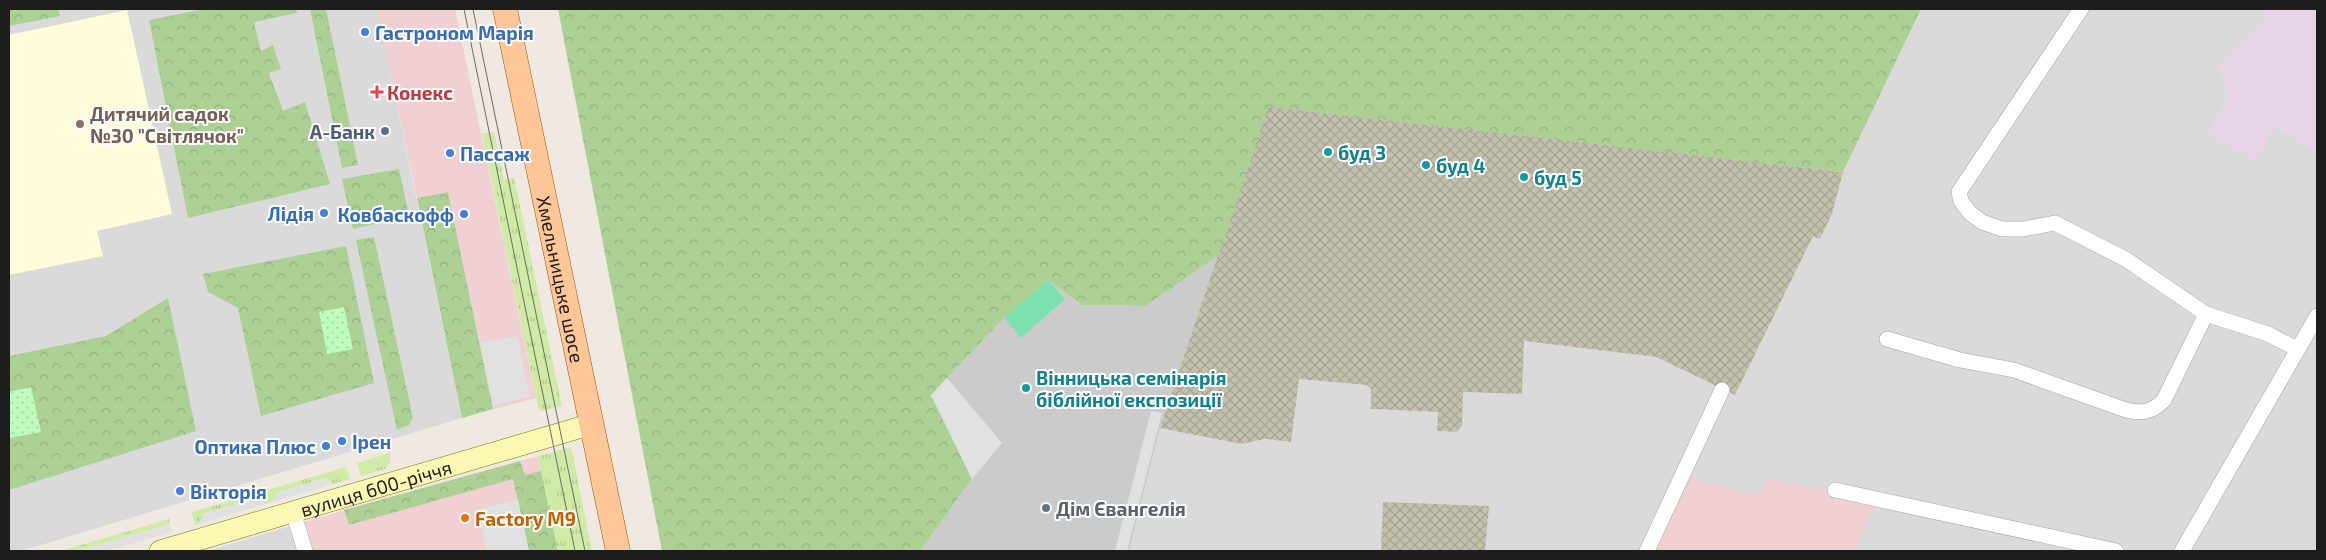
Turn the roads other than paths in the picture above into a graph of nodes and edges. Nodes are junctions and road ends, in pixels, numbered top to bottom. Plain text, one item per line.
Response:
1 (505, 9) edge
2 (2080, 9) edge
3 (2206, 314) junction
4 (2317, 316) edge
5 (1888, 339) dead end
6 (2297, 349) junction
7 (1722, 390) dead end
8 (592, 424) junction
9 (1835, 490) dead end
10 (293, 512) junction
11 (160, 551) edge
12 (305, 551) edge
13 (618, 551) edge
14 (1647, 551) edge
15 (2116, 551) edge
16 (2182, 551) edge

1 - 8 main road, Хмельницьке шосе
2 - 3 street
3 - 5 street
3 - 6 street
4 - 6 street
6 - 16 street
7 - 14 street
8 - 10 main road, вулиця 600-річчя
8 - 13 main road, Хмельницьке шосе
9 - 15 street
10 - 11 main road, вулиця 600-річчя
10 - 12 street

